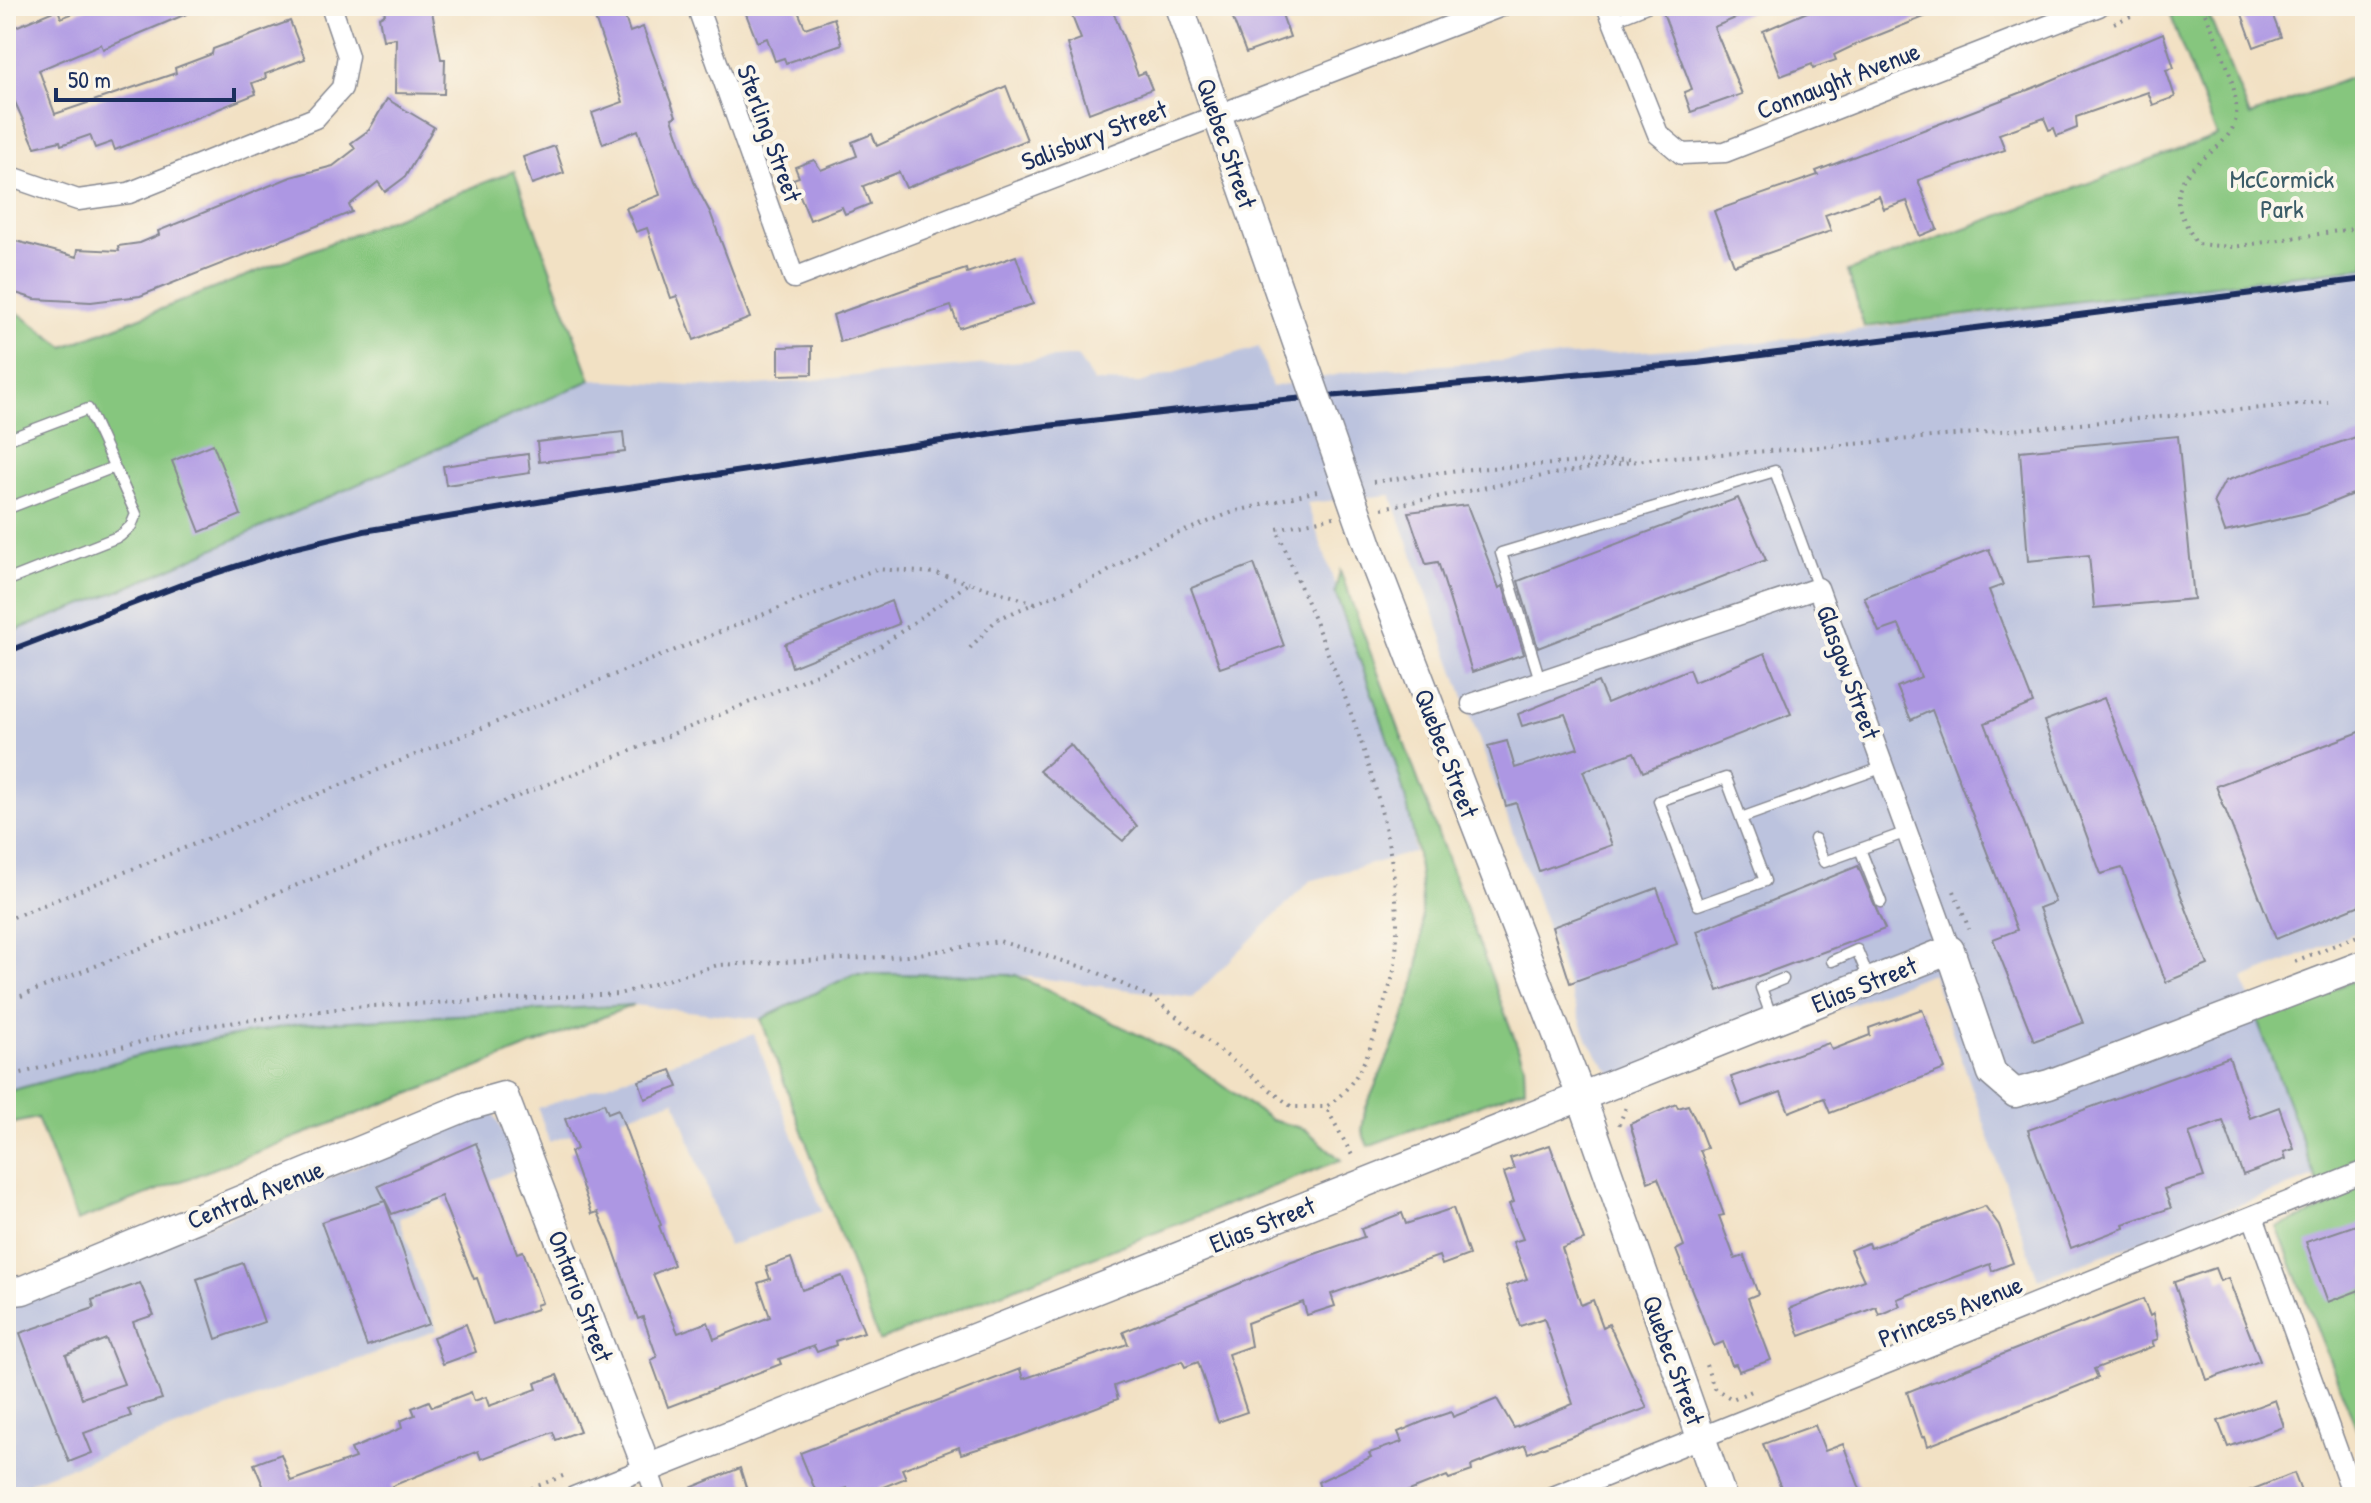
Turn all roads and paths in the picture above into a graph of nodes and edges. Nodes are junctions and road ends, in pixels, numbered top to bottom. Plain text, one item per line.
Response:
1 (331, 6) edge
2 (697, 6) edge
3 (1179, 6) edge
4 (1502, 6) edge
5 (1649, 6) edge
6 (2099, 6) edge
7 (2202, 6) edge
8 (1610, 13) edge
9 (1217, 116) junction
10 (6, 175) edge
11 (2365, 227) edge
12 (794, 278) joint
13 (2328, 402) dead end
14 (6, 440) edge
15 (1657, 458) junction
16 (114, 467) junction
17 (1365, 484) dead end
18 (1334, 488) dead end
19 (6, 509) edge
20 (1370, 510) dead end
21 (1339, 516) dead end
22 (6, 581) edge
23 (969, 583) junction
24 (1818, 588) junction
25 (1035, 603) junction
26 (970, 648) dead end
27 (1540, 680) junction
28 (1472, 704) dead end
29 (1884, 767) junction
30 (1741, 818) junction
31 (1907, 832) junction
32 (1815, 839) dead end
33 (1860, 849) junction
34 (1881, 902) dead end
35 (6, 920) edge
36 (2365, 933) edge
37 (1950, 950) junction
38 (1832, 961) dead end
39 (2292, 961) dead end
40 (2365, 964) edge
41 (1783, 979) dead end
42 (1870, 982) junction
43 (6, 1002) edge
44 (1773, 1020) junction
45 (6, 1077) edge
46 (1630, 1095) dead end
47 (504, 1096) joint
48 (1581, 1096) junction
49 (1326, 1107) junction
50 (1617, 1130) dead end
51 (2365, 1171) edge
52 (1366, 1182) junction
53 (2253, 1217) junction
54 (6, 1292) edge
55 (1703, 1360) dead end
56 (1761, 1388) dead end
57 (1702, 1439) junction
58 (647, 1468) junction
59 (580, 1469) dead end
60 (509, 1497) edge
61 (574, 1497) edge
62 (657, 1497) edge
63 (1553, 1497) edge
64 (1722, 1497) edge
65 (2354, 1497) edge

1 - 10 street
2 - 12 street, Sterling Street
3 - 9 street, Quebec Street
4 - 9 street, Salisbury Street
5 - 8 lane
6 - 8 street, Connaught Avenue
7 - 11 path
9 - 12 street, Salisbury Street
9 - 48 street, Quebec Street, bridge
13 - 15 path
14 - 16 lane
15 - 17 path
15 - 20 path
16 - 19 lane
16 - 22 lane
18 - 25 path
21 - 49 path
23 - 25 path
23 - 35 path
23 - 43 path
24 - 27 street, Glasgow Street
24 - 27 lane
24 - 29 street, Glasgow Street
25 - 26 path
27 - 28 street, Glasgow Street
29 - 30 lane
29 - 31 street, Glasgow Street
30 - 30 lane
31 - 33 lane
31 - 37 street, Glasgow Street
32 - 33 lane
33 - 34 lane
36 - 39 path
37 - 40 street, Glasgow Street
37 - 42 street, Elias Street
38 - 42 lane
41 - 44 lane
42 - 44 street, Elias Street
44 - 48 street, Elias Street
45 - 49 path
46 - 50 path
47 - 54 street, Central Avenue
47 - 58 street, Ontario Street
48 - 52 street, Elias Street
48 - 57 street, Quebec Street
49 - 52 path
51 - 53 street, Princess Avenue
52 - 58 street, Elias Street
53 - 57 street, Princess Avenue
53 - 65 street
55 - 56 path
57 - 63 street, Princess Avenue
57 - 64 street, Quebec Street
58 - 61 street, Elias Street
58 - 62 street, Ontario Street
59 - 60 path

